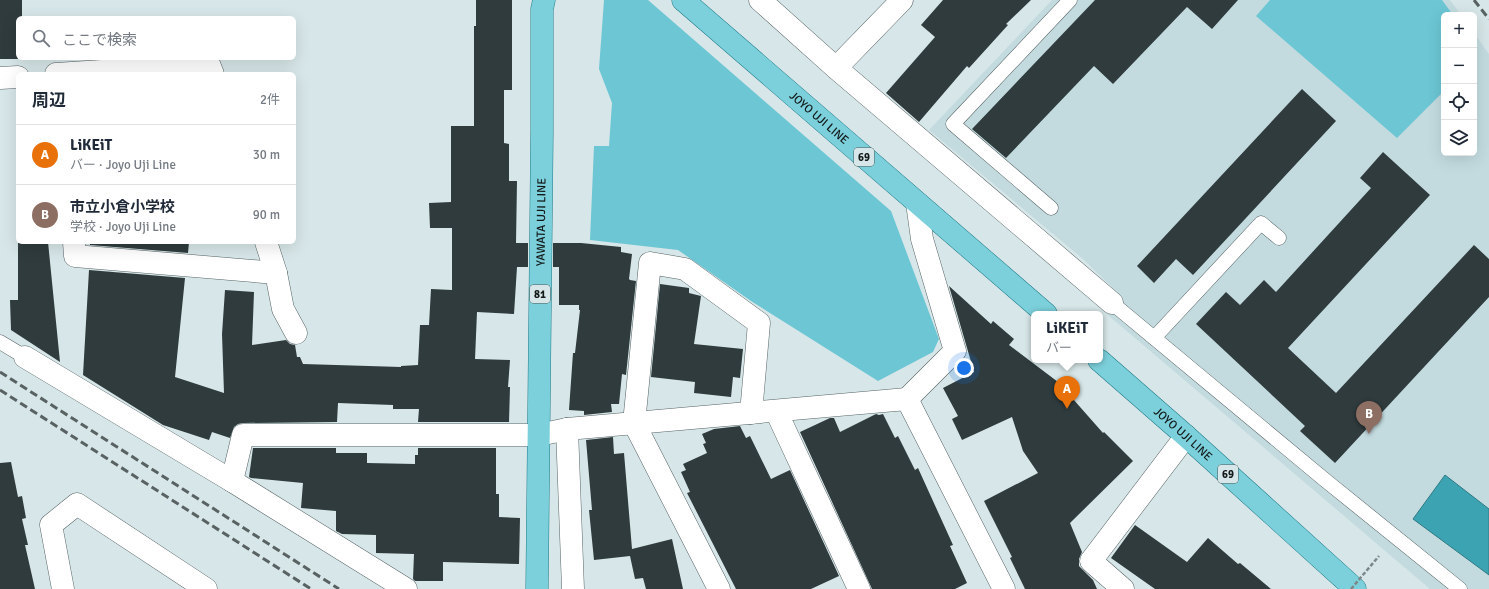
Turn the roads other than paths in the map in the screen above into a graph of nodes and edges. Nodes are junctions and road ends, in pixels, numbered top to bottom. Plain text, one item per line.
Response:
1 (544, 0) edge
2 (683, 0) edge
3 (760, 0) edge
4 (902, 0) edge
5 (1070, 0) edge
6 (836, 68) junction
7 (90, 72) edge
8 (212, 72) edge
9 (16, 77) edge
10 (0, 78) edge
11 (918, 203) junction
12 (1051, 208) dead end
13 (1279, 238) dead end
14 (74, 244) edge
15 (267, 244) edge
16 (276, 272) junction
17 (1112, 303) joint
18 (1043, 311) edge
19 (296, 333) dead end
20 (1154, 338) junction
21 (0, 342) edge
22 (25, 357) joint
23 (1102, 363) edge
24 (907, 399) junction
25 (776, 411) junction
26 (751, 413) junction
27 (634, 423) junction
28 (567, 429) junction
29 (539, 435) junction
30 (1186, 436) junction
31 (232, 481) junction
32 (64, 589) edge
33 (206, 589) edge
34 (406, 589) edge
35 (537, 589) edge
36 (573, 589) edge
37 (720, 589) edge
38 (859, 589) edge
39 (1004, 589) edge
40 (1123, 589) edge
41 (1355, 589) edge
42 (1460, 589) edge

1 - 29 main road, YAWATA UJI LINE / 81
2 - 11 main road, JOYO UJI LINE / 69
3 - 6 street
4 - 6 street
5 - 12 lane
6 - 17 street
7 - 8 street
9 - 10 street
11 - 18 main road, JOYO UJI LINE / 69
11 - 24 street
13 - 20 lane
14 - 16 street
15 - 16 street
16 - 19 street
17 - 20 lane
20 - 42 lane
21 - 22 lane
22 - 31 street
23 - 30 main road, JOYO UJI LINE / 69
24 - 25 street
24 - 39 street
25 - 26 street
25 - 38 street
26 - 27 street
26 - 27 street
27 - 28 street
27 - 37 street
28 - 29 street
28 - 36 street
29 - 31 street
29 - 35 main road, YAWATA UJI LINE / 81
30 - 40 street
30 - 41 main road, JOYO UJI LINE / 69
31 - 34 street
32 - 33 street

